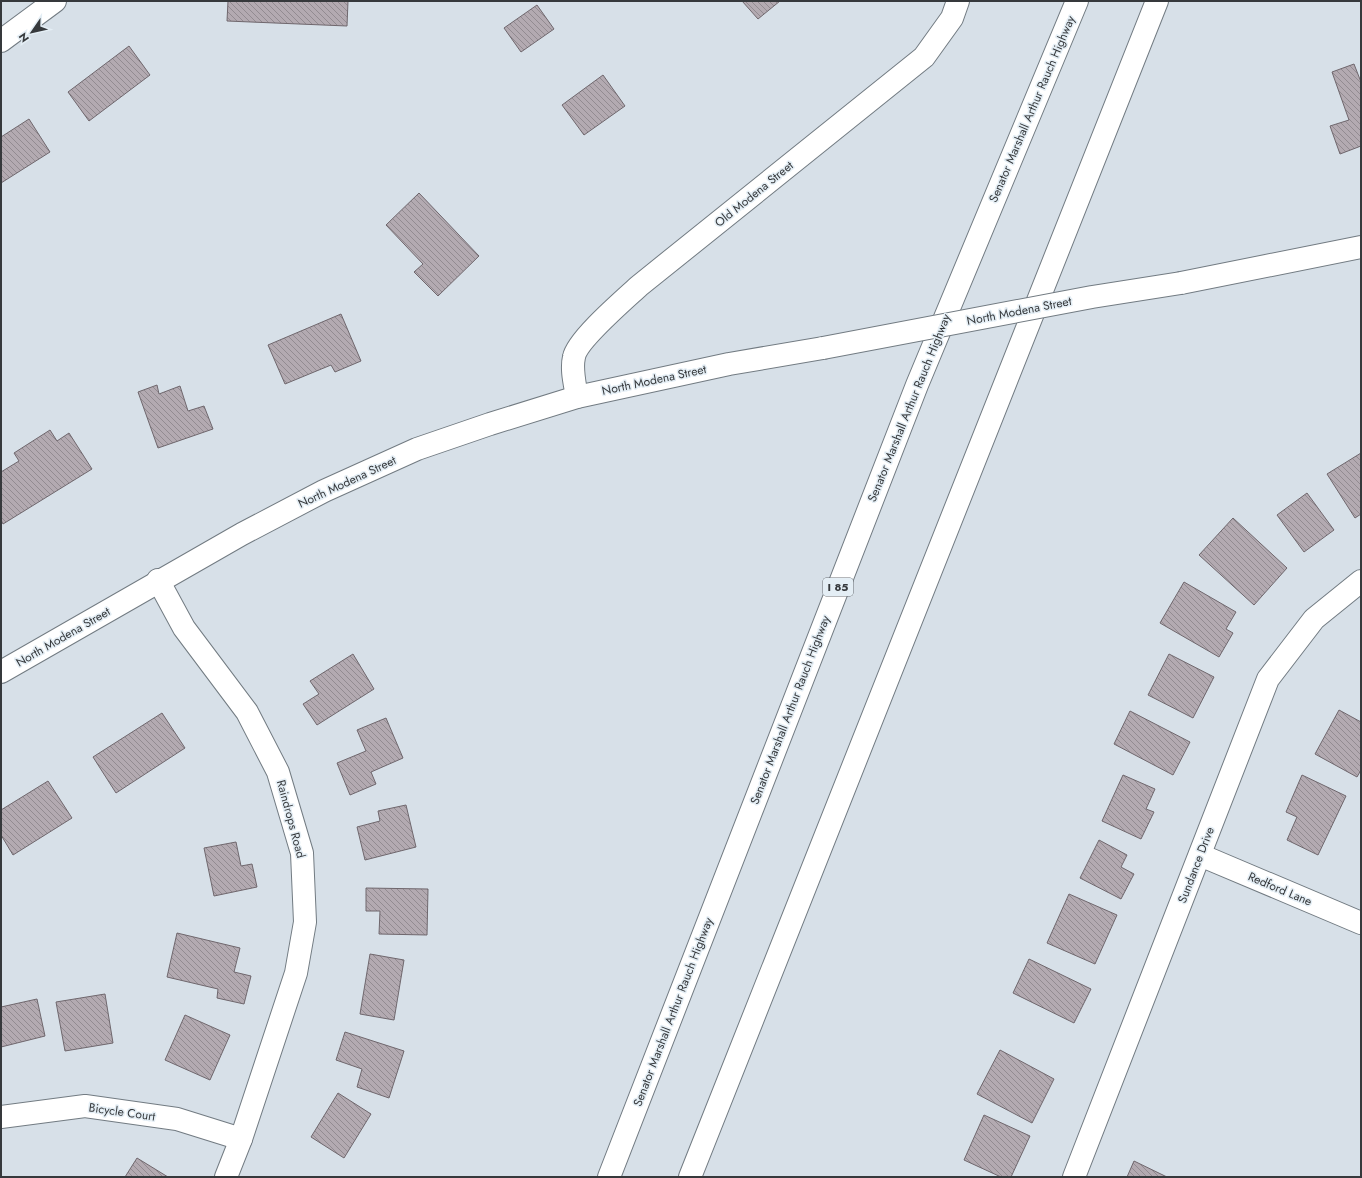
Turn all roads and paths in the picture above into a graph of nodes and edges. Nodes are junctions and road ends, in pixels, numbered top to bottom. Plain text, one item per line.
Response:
1 (55, 1) edge
2 (958, 1) edge
3 (1078, 1) edge
4 (1157, 1) edge
5 (1, 41) edge
6 (1361, 247) edge
7 (577, 397) junction
8 (158, 580) junction
9 (1361, 581) edge
10 (1, 672) edge
11 (1200, 855) junction
12 (1361, 923) edge
13 (1, 1117) edge
14 (241, 1139) junction
15 (226, 1177) edge
16 (609, 1177) edge
17 (690, 1177) edge
18 (1074, 1177) edge

1 - 5 main road
2 - 7 main road, Old Modena Street
3 - 16 main road, Senator Marshall Arthur Rauch Highway / I 85
4 - 17 main road
6 - 7 main road, North Modena Street, bridge
7 - 8 main road, North Modena Street
8 - 10 main road, North Modena Street
8 - 14 main road, Raindrops Road
9 - 11 main road, Sundance Drive
11 - 12 main road, Redford Lane
11 - 18 main road, Sundance Drive
13 - 14 main road, Bicycle Court
14 - 15 main road, Raindrops Road

